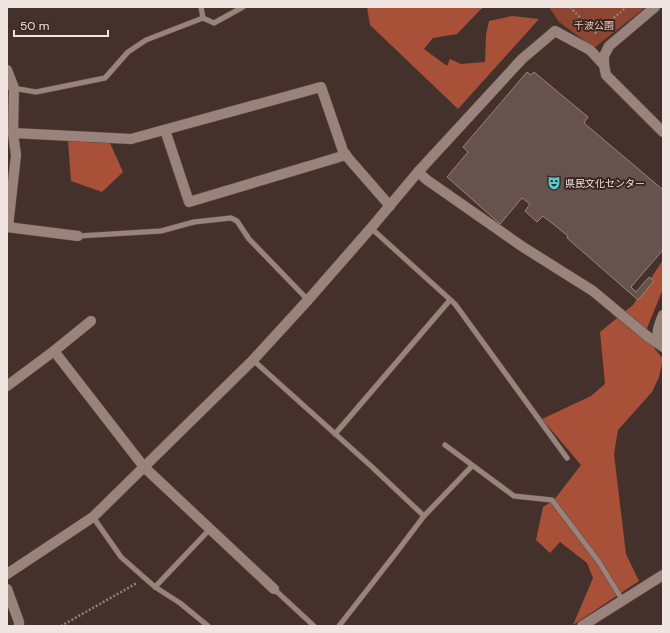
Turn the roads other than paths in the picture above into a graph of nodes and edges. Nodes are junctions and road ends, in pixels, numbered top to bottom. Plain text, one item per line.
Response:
1 (201, 7) edge
2 (243, 7) edge
3 (655, 7) edge
4 (203, 18) junction
5 (604, 65) junction
6 (7, 70) edge
7 (10, 88) edge
8 (165, 130) junction
9 (663, 132) edge
10 (10, 134) edge
11 (346, 154) junction
12 (418, 172) junction
13 (390, 206) junction
14 (8, 227) edge
15 (371, 228) junction
16 (78, 236) joint
17 (308, 300) junction
18 (450, 300) junction
19 (663, 315) edge
20 (91, 321) dead end
21 (662, 347) edge
22 (54, 351) junction
23 (253, 360) junction
24 (7, 386) edge
25 (335, 434) junction
26 (445, 445) dead end
27 (567, 458) dead end
28 (472, 466) junction
29 (144, 467) junction
30 (424, 516) junction
31 (93, 517) junction
32 (210, 529) junction
33 (7, 574) edge
34 (663, 575) edge
35 (155, 587) junction
36 (7, 589) edge
37 (274, 589) joint
38 (623, 601) junction
39 (19, 626) edge
40 (208, 626) edge
41 (314, 626) edge
42 (339, 626) edge
43 (582, 626) edge

1 - 4 lane
2 - 4 lane
3 - 5 street
4 - 7 lane
5 - 9 street
5 - 12 street
6 - 7 street
7 - 10 street
8 - 10 street
8 - 11 street
8 - 11 street
10 - 14 street
11 - 13 street
12 - 13 street
12 - 21 street
13 - 15 street
14 - 16 street
15 - 17 street
15 - 18 lane
16 - 17 lane
17 - 23 street
18 - 25 lane
18 - 27 lane
19 - 21 street
20 - 22 street
22 - 24 street
22 - 29 street
23 - 25 lane
23 - 29 street
25 - 30 lane
26 - 28 lane
28 - 30 lane
28 - 38 lane
29 - 31 street
29 - 32 street
30 - 42 lane
31 - 33 street
31 - 35 lane
32 - 35 lane
32 - 37 street
34 - 38 street
35 - 40 lane
36 - 39 street
37 - 41 lane
38 - 43 street

